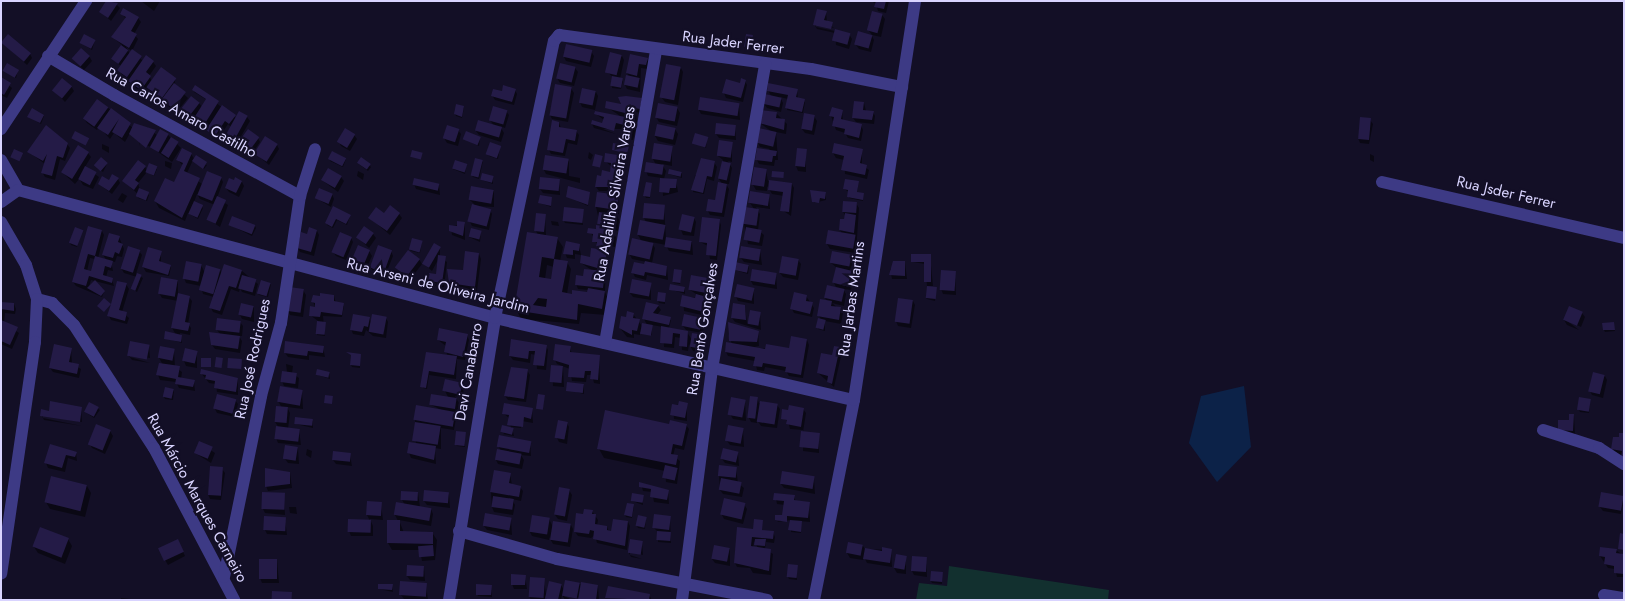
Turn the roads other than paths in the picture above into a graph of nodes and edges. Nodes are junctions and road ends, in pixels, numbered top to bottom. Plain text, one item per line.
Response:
1 (86, 1) edge
2 (916, 1) edge
3 (559, 35) joint
4 (656, 50) junction
5 (48, 56) junction
6 (765, 64) junction
7 (902, 87) junction
8 (1, 129) edge
9 (315, 150) dead end
10 (1, 160) edge
11 (1382, 182) dead end
12 (18, 190) junction
13 (300, 196) junction
14 (1, 202) edge
15 (1, 222) edge
16 (1624, 238) edge
17 (287, 264) junction
18 (37, 299) junction
19 (495, 318) junction
20 (605, 343) junction
21 (712, 369) junction
22 (854, 400) junction
23 (1543, 430) dead end
24 (1624, 464) edge
25 (459, 531) junction
26 (3, 550) edge
27 (1, 574) edge
28 (224, 577) junction
29 (685, 583) junction
30 (1604, 594) dead end
31 (1624, 598) edge
32 (234, 600) edge
33 (449, 600) edge
34 (682, 600) edge
35 (767, 600) edge
36 (814, 600) edge

1 - 5 street
2 - 7 street, Rua Jarbas Martins
3 - 4 street, Rua Jader Ferrer
3 - 19 street, Davi Canabarro
4 - 6 street, Rua Jader Ferrer
4 - 20 street, Rua Adalilho Silveira Vargas
5 - 8 street
5 - 13 street, Rua Carlos Amaro Castilho
6 - 7 street, Rua Jader Ferrer
6 - 21 street, Rua Bento Gonçalves
7 - 22 street, Rua Jarbas Martins
9 - 13 street, Rua José Rodrigues
10 - 12 street
11 - 16 street, Rua Jsder Ferrer
12 - 14 street
12 - 17 street, Rua Arseni de Oliveira Jardim
13 - 17 street, Rua José Rodrigues
15 - 18 street
17 - 19 street, Rua Arseni de Oliveira Jardim
17 - 28 street, Rua José Rodrigues
18 - 26 street
18 - 28 street, Rua Márcio Marques Carneiro
19 - 20 street, Rua Arseni de Oliveira Jardim
19 - 25 street, Davi Canabarro
20 - 21 street, Rua Arseni de Oliveira Jardim
21 - 22 street, Rua Arseni de Oliveira Jardim
21 - 29 street, Rua Bento Gonçalves
22 - 36 street, Rua Jarbas Martins
23 - 24 street
25 - 29 street
25 - 33 street, Davi Canabarro
26 - 27 street
28 - 32 street, Rua Márcio Marques Carneiro
29 - 34 street, Rua Bento Gonçalves
29 - 35 street
30 - 31 street

